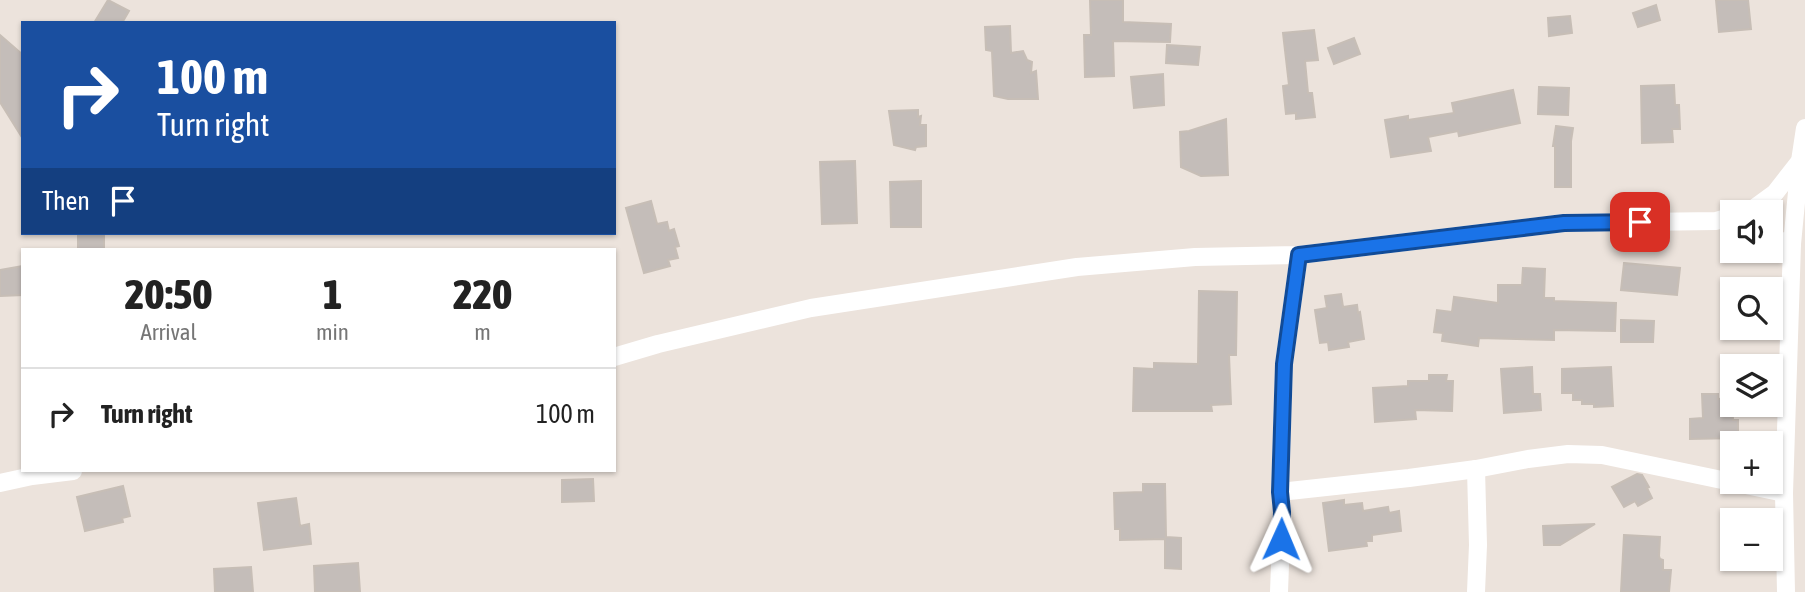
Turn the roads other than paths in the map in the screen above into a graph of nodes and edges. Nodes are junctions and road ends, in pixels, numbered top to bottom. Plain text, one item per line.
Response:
1 (1803, 147) edge
2 (1765, 200) edge
3 (1720, 221) edge
4 (1783, 241) edge
5 (1792, 244) junction
6 (1299, 255) junction
7 (616, 356) edge
8 (1476, 469) junction
9 (65, 472) edge
10 (0, 483) edge
11 (1280, 492) junction
12 (1784, 493) junction
13 (1805, 569) edge
14 (1786, 572) junction
15 (1279, 592) edge
16 (1476, 592) edge
17 (1786, 592) edge

1 - 2 street
1 - 5 street
3 - 6 street
4 - 5 street
5 - 12 street
6 - 7 street
6 - 11 street
8 - 11 street
8 - 12 street
8 - 16 street
9 - 10 street
11 - 15 street
12 - 14 street
13 - 14 street
14 - 17 street

